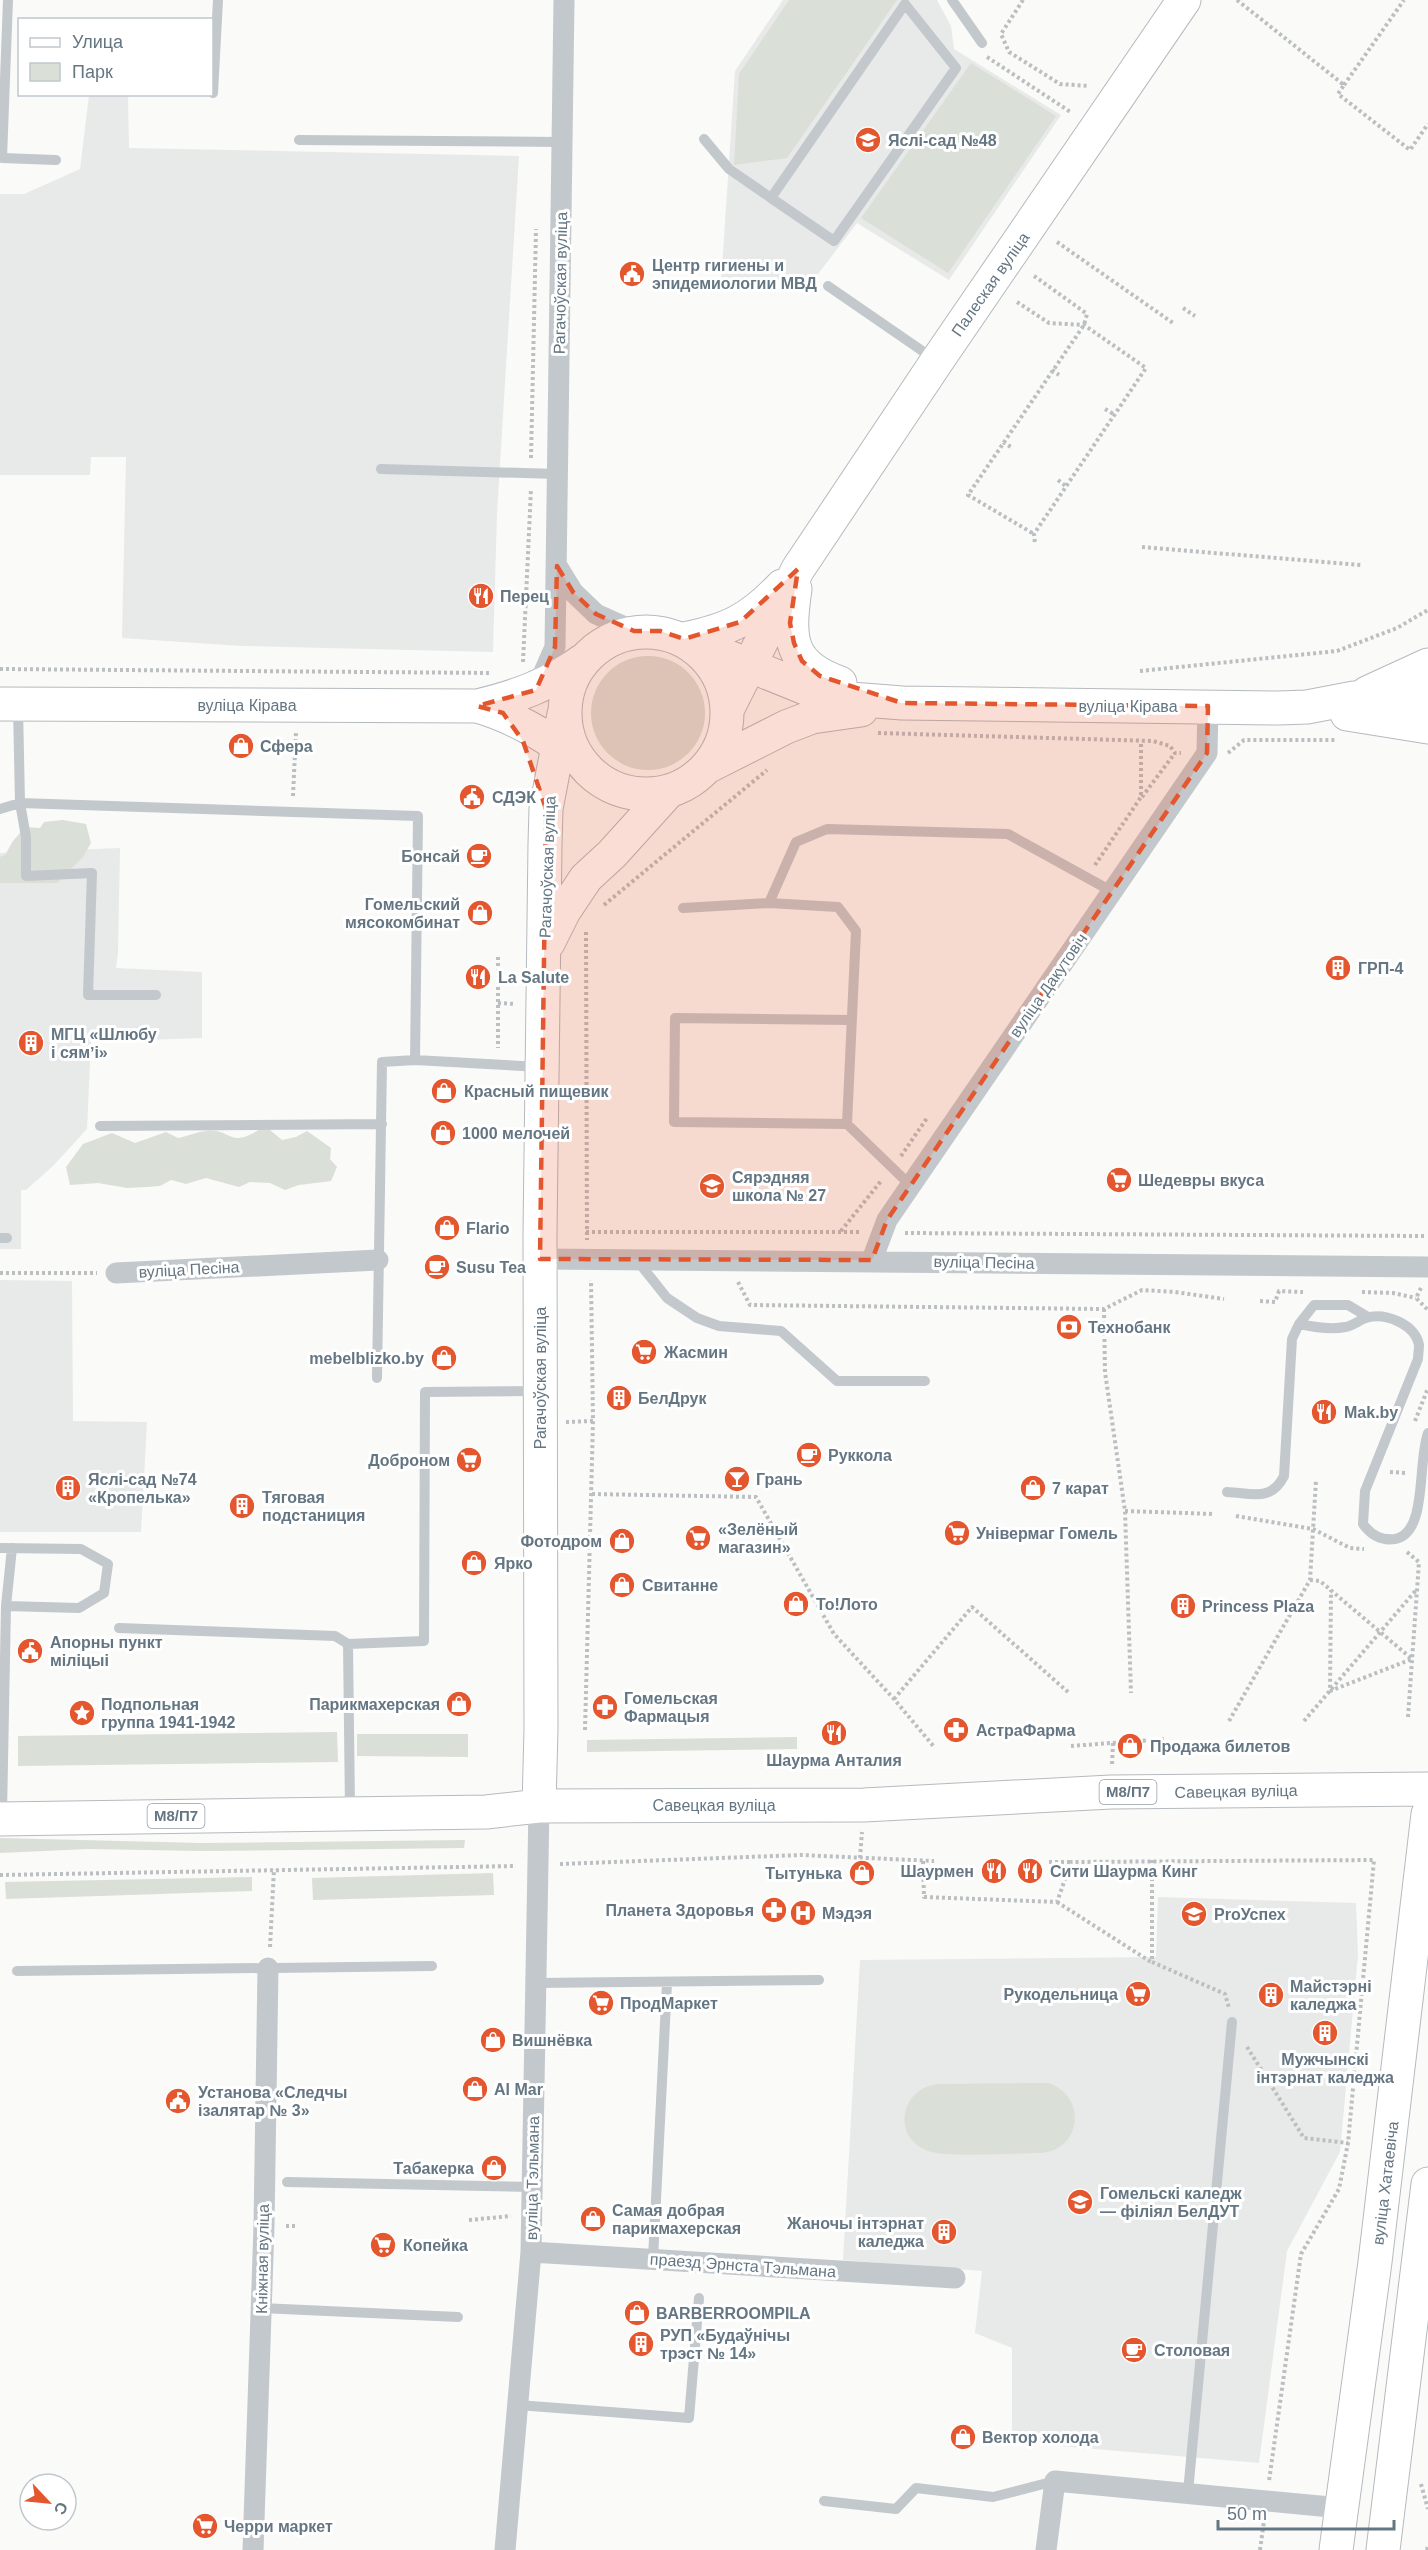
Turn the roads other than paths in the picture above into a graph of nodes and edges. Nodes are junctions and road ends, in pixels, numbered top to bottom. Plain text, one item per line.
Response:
1 (9, 0) edge
2 (218, 0) edge
3 (564, 0) edge
4 (952, 0) edge
5 (1184, 0) edge
6 (982, 43) dead end
7 (213, 93) dead end
8 (704, 139) dead end
9 (299, 140) dead end
10 (562, 142) junction
11 (56, 160) dead end
12 (771, 198) junction
13 (828, 286) dead end
14 (937, 361) junction
15 (381, 469) dead end
16 (557, 474) junction
17 (557, 566) junction
18 (798, 569) junction
19 (634, 631) junction
20 (684, 639) junction
21 (568, 654) junction
22 (751, 665) junction
23 (1428, 665) edge
24 (1354, 698) junction
25 (1428, 699) edge
26 (902, 703) junction
27 (9, 704) edge
28 (1208, 706) junction
29 (1307, 707) junction
30 (728, 708) junction
31 (490, 710) junction
32 (1428, 727) edge
33 (567, 739) junction
34 (709, 766) junction
35 (669, 791) junction
36 (20, 803) junction
37 (0, 808) edge
38 (546, 809) junction
39 (1113, 892) junction
40 (769, 903) junction
41 (683, 908) dead end
42 (545, 950) junction
43 (156, 995) dead end
44 (850, 1020) junction
45 (415, 1060) junction
46 (543, 1067) junction
47 (382, 1124) junction
48 (847, 1124) junction
49 (100, 1126) dead end
50 (910, 1185) junction
51 (1426, 1257) edge
52 (540, 1258) junction
53 (636, 1259) junction
54 (378, 1260) junction
55 (872, 1260) junction
56 (116, 1273) road end
57 (1368, 1317) junction
58 (1299, 1324) junction
59 (377, 1378) dead end
60 (925, 1381) dead end
61 (540, 1391) junction
62 (1428, 1433) edge
63 (1227, 1492) dead end
64 (0, 1548) edge
65 (12, 1548) junction
66 (6, 1606) junction
67 (119, 1628) dead end
68 (348, 1644) junction
69 (2, 1651) edge
70 (1428, 1789) edge
71 (539, 1806) junction
72 (351, 1813) junction
73 (1428, 1814) edge
74 (1, 1819) edge
75 (432, 1966) dead end
76 (268, 1968) junction
77 (17, 1971) dead end
78 (819, 1980) dead end
79 (536, 1983) junction
80 (667, 1983) junction
81 (1232, 2022) road end
82 (287, 2182) dead end
83 (1428, 2184) edge
84 (532, 2187) junction
85 (531, 2252) junction
86 (653, 2259) junction
87 (955, 2278) dead end
88 (699, 2298) dead end
89 (261, 2308) junction
90 (458, 2317) dead end
91 (518, 2405) junction
92 (1055, 2481) junction
93 (1188, 2492) junction
94 (824, 2500) dead end
95 (1341, 2508) junction
96 (253, 2550) edge
97 (505, 2550) edge
98 (1046, 2550) edge
99 (1336, 2550) edge
100 (1383, 2550) edge

1 - 11 lane
2 - 7 lane
3 - 10 street, Рагачоўская вуліца
4 - 6 lane
5 - 14 main road, Палеская вуліца
8 - 12 lane
9 - 10 lane
10 - 16 street, Рагачоўская вуліца
12 - 12 lane
13 - 14 lane
14 - 18 main road, Палеская вуліца
15 - 16 lane
16 - 17 street, Рагачоўская вуліца
17 - 19 street
17 - 21 street, Рагачоўская вуліца
18 - 20 main road, Палеская вуліца
18 - 22 main road, Палеская вуліца
18 - 26 main road
19 - 20 main road
19 - 21 main road
20 - 22 main road, вуліца Кірава
20 - 30 main road
21 - 31 main road, вуліца Кірава
21 - 33 main road
22 - 26 main road, вуліца Кірава
22 - 30 main road, Палеская вуліца
23 - 24 main road, вуліца Кірава
24 - 25 main road, вуліца Кірава
24 - 29 main road, вуліца Кірава
26 - 28 main road, вуліца Кірава
26 - 34 main road, вуліца Кірава
27 - 31 main road, вуліца Кірава
27 - 36 lane, вуліца Кірава
28 - 29 main road, вуліца Кірава
28 - 39 street, вуліца Дакутовіч
29 - 32 main road
30 - 34 main road
31 - 33 main road, вуліца Кірава
31 - 38 main road
33 - 35 main road
33 - 38 main road, Рагачоўская вуліца
34 - 35 main road
35 - 42 main road, Рагачоўская вуліца
36 - 37 lane
36 - 43 lane, вуліца Кірава
36 - 45 lane
38 - 42 main road, Рагачоўская вуліца
39 - 40 lane
39 - 50 street, вуліца Дакутовіч
40 - 41 lane
40 - 44 lane
42 - 46 main road, Рагачоўская вуліца
44 - 48 lane
44 - 48 lane
45 - 46 lane
45 - 47 lane
46 - 52 main road, Рагачоўская вуліца
47 - 49 lane
47 - 54 lane
48 - 50 lane
50 - 55 street, вуліца Дакутовіч
51 - 55 street, вуліца Песіна
52 - 53 street, вуліца Песіна
52 - 61 main road, Рагачоўская вуліца
53 - 55 street, вуліца Песіна
53 - 60 lane
54 - 56 street, вуліца Песіна
54 - 59 lane
57 - 58 lane
57 - 58 lane
57 - 62 lane
58 - 63 lane
61 - 68 lane
61 - 71 main road, Рагачоўская вуліца
64 - 65 lane
65 - 66 lane
65 - 66 lane
66 - 69 lane
67 - 68 lane
68 - 72 lane
69 - 74 lane
70 - 71 main road, Савецкая вуліца / М8/П7
71 - 72 main road, Савецкая вуліца / М8/П7
71 - 79 street, вуліца Тэльмана
72 - 74 main road, Савецкая вуліца / М8/П7
73 - 95 main road, вуліца Хатаевіча
75 - 76 lane
76 - 77 lane
76 - 89 street, Кніжная вуліца
78 - 80 lane
79 - 80 lane
79 - 84 street, вуліца Тэльмана
80 - 86 lane
81 - 93 lane
82 - 84 lane
83 - 100 main road
84 - 85 street, вуліца Тэльмана
85 - 86 street, праезд Эрнста Тэльмана
85 - 91 street, вуліца Тэльмана
86 - 87 street, праезд Эрнста Тэльмана
88 - 91 lane
89 - 90 lane
89 - 96 street, Кніжная вуліца
91 - 97 street, вуліца Тэльмана
92 - 93 street
92 - 94 lane
92 - 98 street
93 - 95 street
95 - 99 main road, вуліца Хатаевіча

